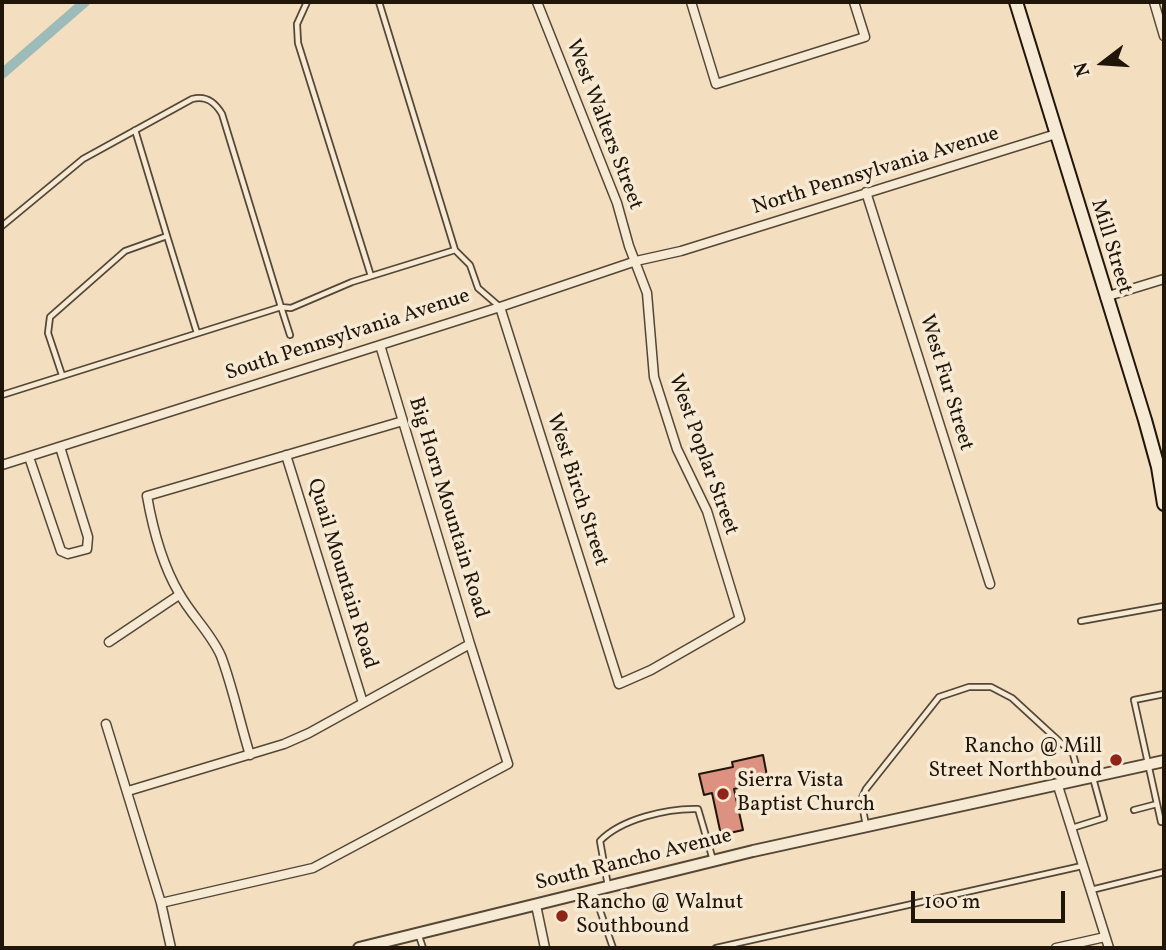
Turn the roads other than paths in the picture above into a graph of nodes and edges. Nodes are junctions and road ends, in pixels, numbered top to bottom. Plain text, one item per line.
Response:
1 (307, 2) edge
2 (379, 2) edge
3 (537, 2) edge
4 (691, 2) edge
5 (854, 2) edge
6 (1016, 2) edge
7 (1154, 2) edge
8 (1164, 36) edge
9 (135, 130) junction
10 (1056, 134) junction
11 (866, 192) junction
12 (2, 226) edge
13 (167, 236) junction
14 (706, 243) joint
15 (455, 250) junction
16 (636, 261) junction
17 (371, 276) junction
18 (1164, 279) edge
19 (1105, 297) junction
20 (281, 307) junction
21 (500, 307) junction
22 (197, 333) junction
23 (290, 335) dead end
24 (380, 345) junction
25 (62, 375) junction
26 (2, 395) edge
27 (403, 421) junction
28 (60, 447) junction
29 (286, 455) junction
30 (29, 457) junction
31 (2, 465) edge
32 (1164, 504) edge
33 (990, 584) dead end
34 (179, 595) junction
35 (1164, 606) edge
36 (1081, 621) dead end
37 (109, 642) dead end
38 (470, 644) junction
39 (619, 684) joint
40 (1164, 694) edge
41 (363, 703) junction
42 (106, 724) dead end
43 (250, 755) junction
44 (1164, 761) edge
45 (1147, 765) junction
46 (1093, 778) junction
47 (1081, 781) junction
48 (1058, 786) junction
49 (128, 791) junction
50 (1157, 804) junction
51 (1134, 810) dead end
52 (1164, 822) edge
53 (866, 827) junction
54 (1071, 828) junction
55 (713, 861) junction
56 (1083, 866) junction
57 (1164, 872) edge
58 (608, 887) junction
59 (1091, 890) junction
60 (594, 891) junction
61 (161, 903) junction
62 (536, 905) junction
63 (418, 933) junction
64 (1105, 937) junction
65 (171, 948) edge
66 (359, 948) edge
67 (422, 948) edge
68 (545, 948) edge
69 (613, 948) edge
70 (716, 948) edge
71 (1056, 948) edge
72 (1109, 948) edge

1 - 17 lane
2 - 15 lane
3 - 16 street, West Walters Street
4 - 5 street
6 - 10 main road, Mill Street
7 - 8 street
9 - 12 lane
9 - 13 lane
9 - 20 lane
10 - 11 street, North Pennsylvania Avenue
10 - 19 main road, Mill Street
11 - 14 street, North Pennsylvania Avenue
11 - 33 street, West Fur Street
13 - 22 lane
13 - 25 lane
14 - 16 street, South Pennsylvania Avenue
15 - 17 lane
15 - 21 lane
16 - 21 street, South Pennsylvania Avenue
16 - 39 street, West Poplar Street
17 - 20 lane
18 - 19 street
19 - 32 main road, Mill Street
20 - 22 lane
20 - 23 lane
21 - 24 street, South Pennsylvania Avenue
21 - 39 street, West Birch Street
22 - 25 lane
24 - 27 street, Big Horn Mountain Road
24 - 28 street, South Pennsylvania Avenue
25 - 26 lane
27 - 29 street
27 - 38 street, Big Horn Mountain Road
28 - 30 street, South Pennsylvania Avenue
28 - 30 street
29 - 34 street
29 - 41 street, Quail Mountain Road
30 - 31 street, South Pennsylvania Avenue
34 - 37 street
34 - 43 street
35 - 36 lane
38 - 41 street, Big Horn Mountain Road
38 - 61 street
40 - 45 lane
41 - 43 street, Big Horn Mountain Road
42 - 49 street
43 - 49 street, Big Horn Mountain Road
44 - 45 street, South Rancho Avenue
45 - 46 street, South Rancho Avenue
45 - 50 lane
46 - 47 street, South Rancho Avenue
46 - 54 lane
47 - 48 street, South Rancho Avenue
47 - 53 lane
48 - 53 street, South Rancho Avenue
48 - 54 street
49 - 61 street
50 - 51 lane
50 - 52 lane
53 - 55 street, South Rancho Avenue
54 - 56 street
55 - 58 street, South Rancho Avenue
55 - 58 lane
56 - 59 street
56 - 70 lane
57 - 59 lane
58 - 60 street, South Rancho Avenue
59 - 64 street
60 - 62 street, South Rancho Avenue
60 - 69 lane
61 - 65 street
62 - 63 street, South Rancho Avenue
62 - 68 street
63 - 66 street, South Rancho Avenue
63 - 67 lane
64 - 71 street
64 - 72 street

